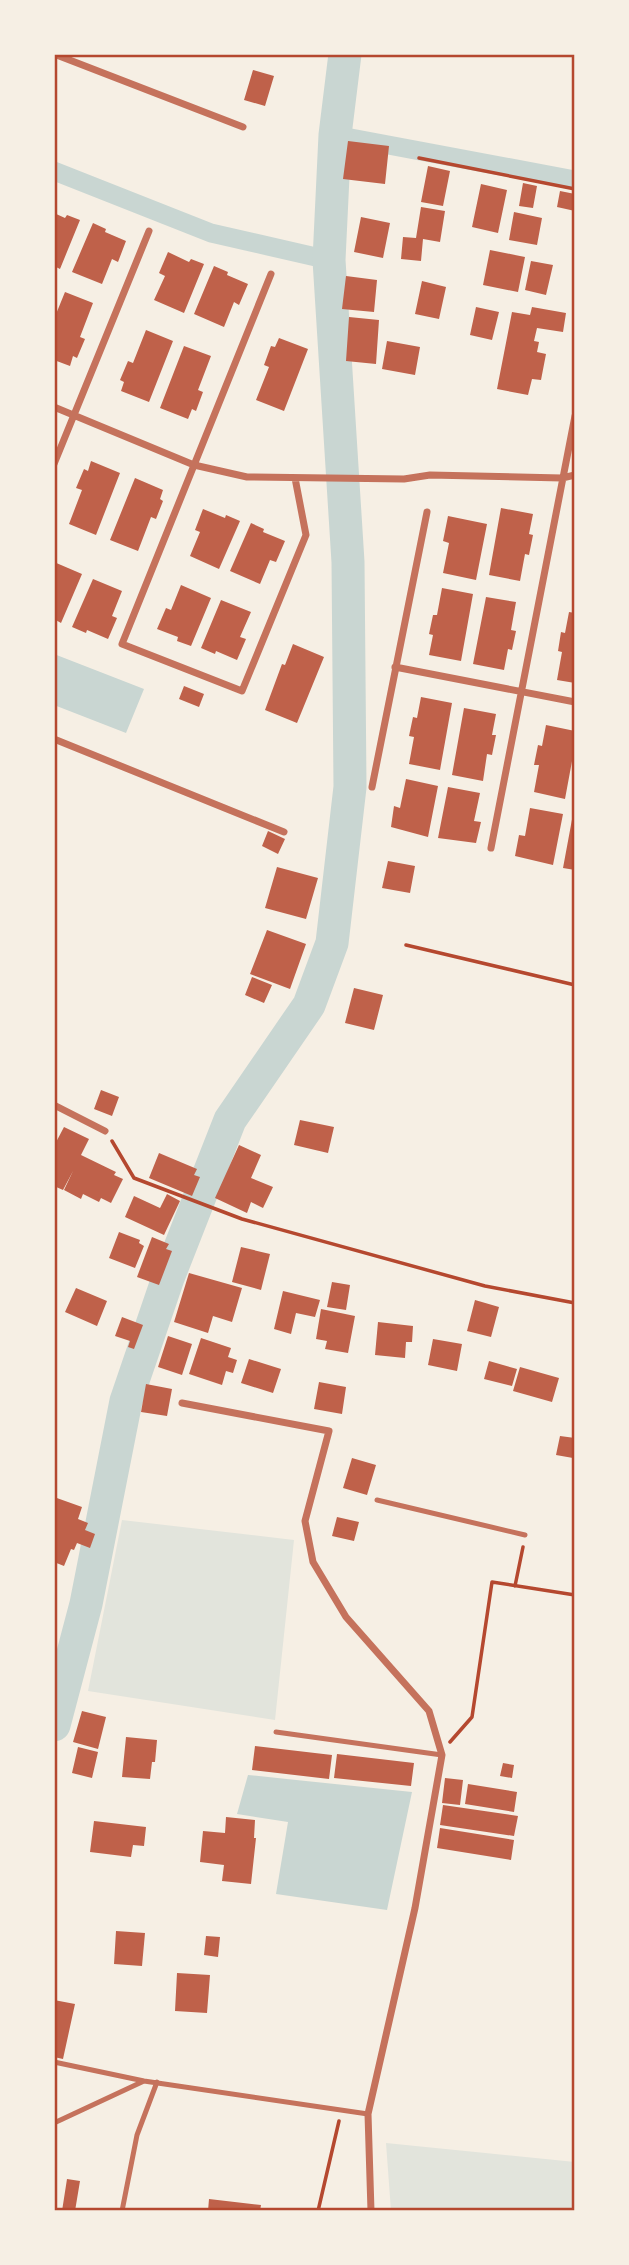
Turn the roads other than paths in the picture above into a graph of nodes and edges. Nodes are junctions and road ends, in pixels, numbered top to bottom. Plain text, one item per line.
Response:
1 (54, 54) edge
2 (243, 127) dead end
3 (149, 231) dead end
4 (271, 274) dead end
5 (54, 407) edge
6 (74, 415) junction
7 (575, 416) edge
8 (54, 464) edge
9 (194, 465) junction
10 (575, 475) edge
11 (295, 478) junction
12 (562, 478) junction
13 (427, 512) dead end
14 (395, 667) junction
15 (522, 691) junction
16 (575, 702) edge
17 (54, 739) edge
18 (372, 787) dead end
19 (284, 832) dead end
20 (491, 848) dead end
21 (54, 1105) edge
22 (106, 1131) road end
23 (182, 1403) dead end
24 (377, 1500) dead end
25 (525, 1535) road end
26 (276, 1732) dead end
27 (442, 1755) junction
28 (54, 2062) edge
29 (144, 2081) junction
30 (156, 2082) junction
31 (368, 2114) junction
32 (54, 2123) edge
33 (122, 2211) edge
34 (371, 2211) edge

1 - 2 street
3 - 6 street
4 - 9 street
5 - 6 street
6 - 8 street
6 - 9 street
7 - 12 street
9 - 11 street
9 - 11 street
10 - 12 street
11 - 12 street
12 - 15 street
13 - 14 street
14 - 15 street
14 - 18 street
15 - 16 street
15 - 20 street
17 - 19 street
21 - 22 street
23 - 27 street
24 - 25 lane
26 - 27 lane
27 - 31 street
28 - 29 lane
29 - 30 lane
29 - 32 lane
30 - 31 lane
30 - 33 lane
31 - 34 street

